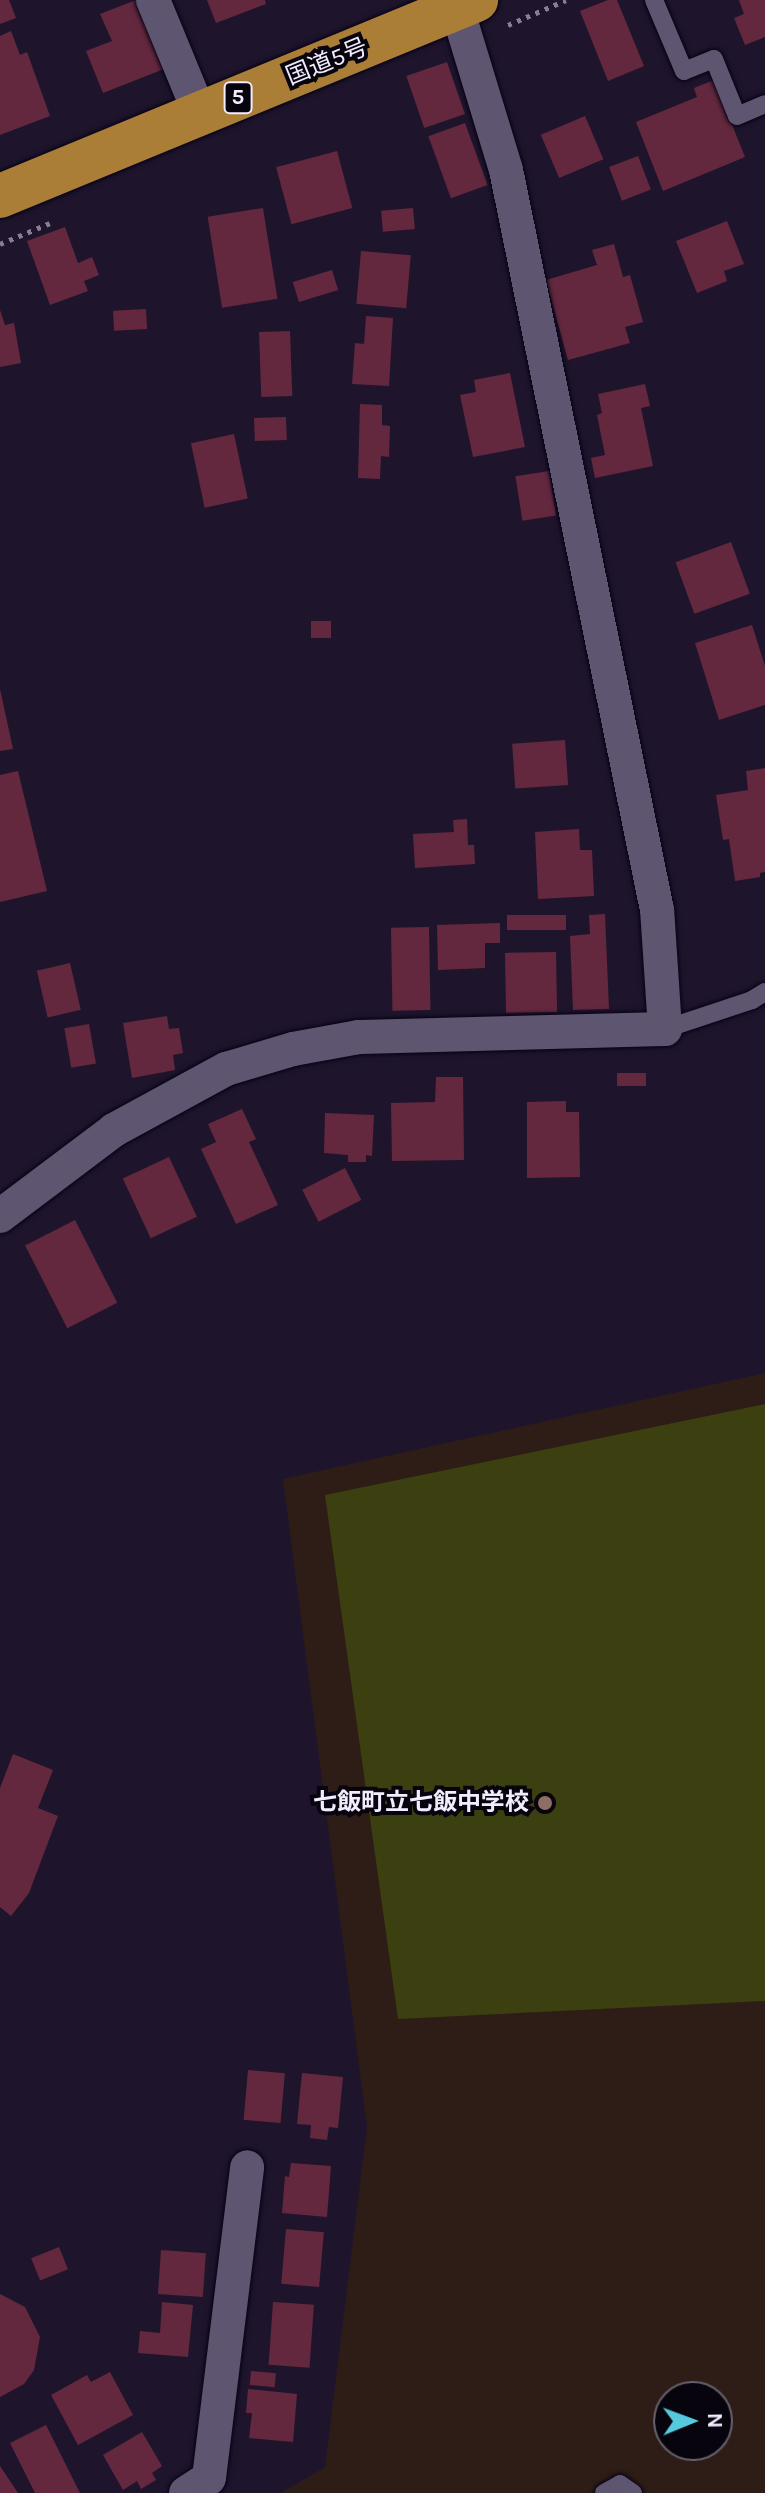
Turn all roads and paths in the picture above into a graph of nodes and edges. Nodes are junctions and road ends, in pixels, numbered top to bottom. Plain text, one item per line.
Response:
1 (153, 0) edge
2 (654, 0) edge
3 (466, 4) edge
4 (765, 104) edge
5 (200, 114) junction
6 (0, 196) edge
7 (765, 992) edge
8 (665, 1029) junction
9 (0, 1216) edge
10 (247, 2167) dead end
11 (186, 2493) edge
12 (604, 2493) edge
13 (633, 2493) edge

1 - 5 street
2 - 4 lane
3 - 5 highway, 国道5号 / 5
3 - 8 street
5 - 6 highway, 国道5号 / 5
7 - 8 lane
8 - 9 street
10 - 11 street
12 - 13 lane

